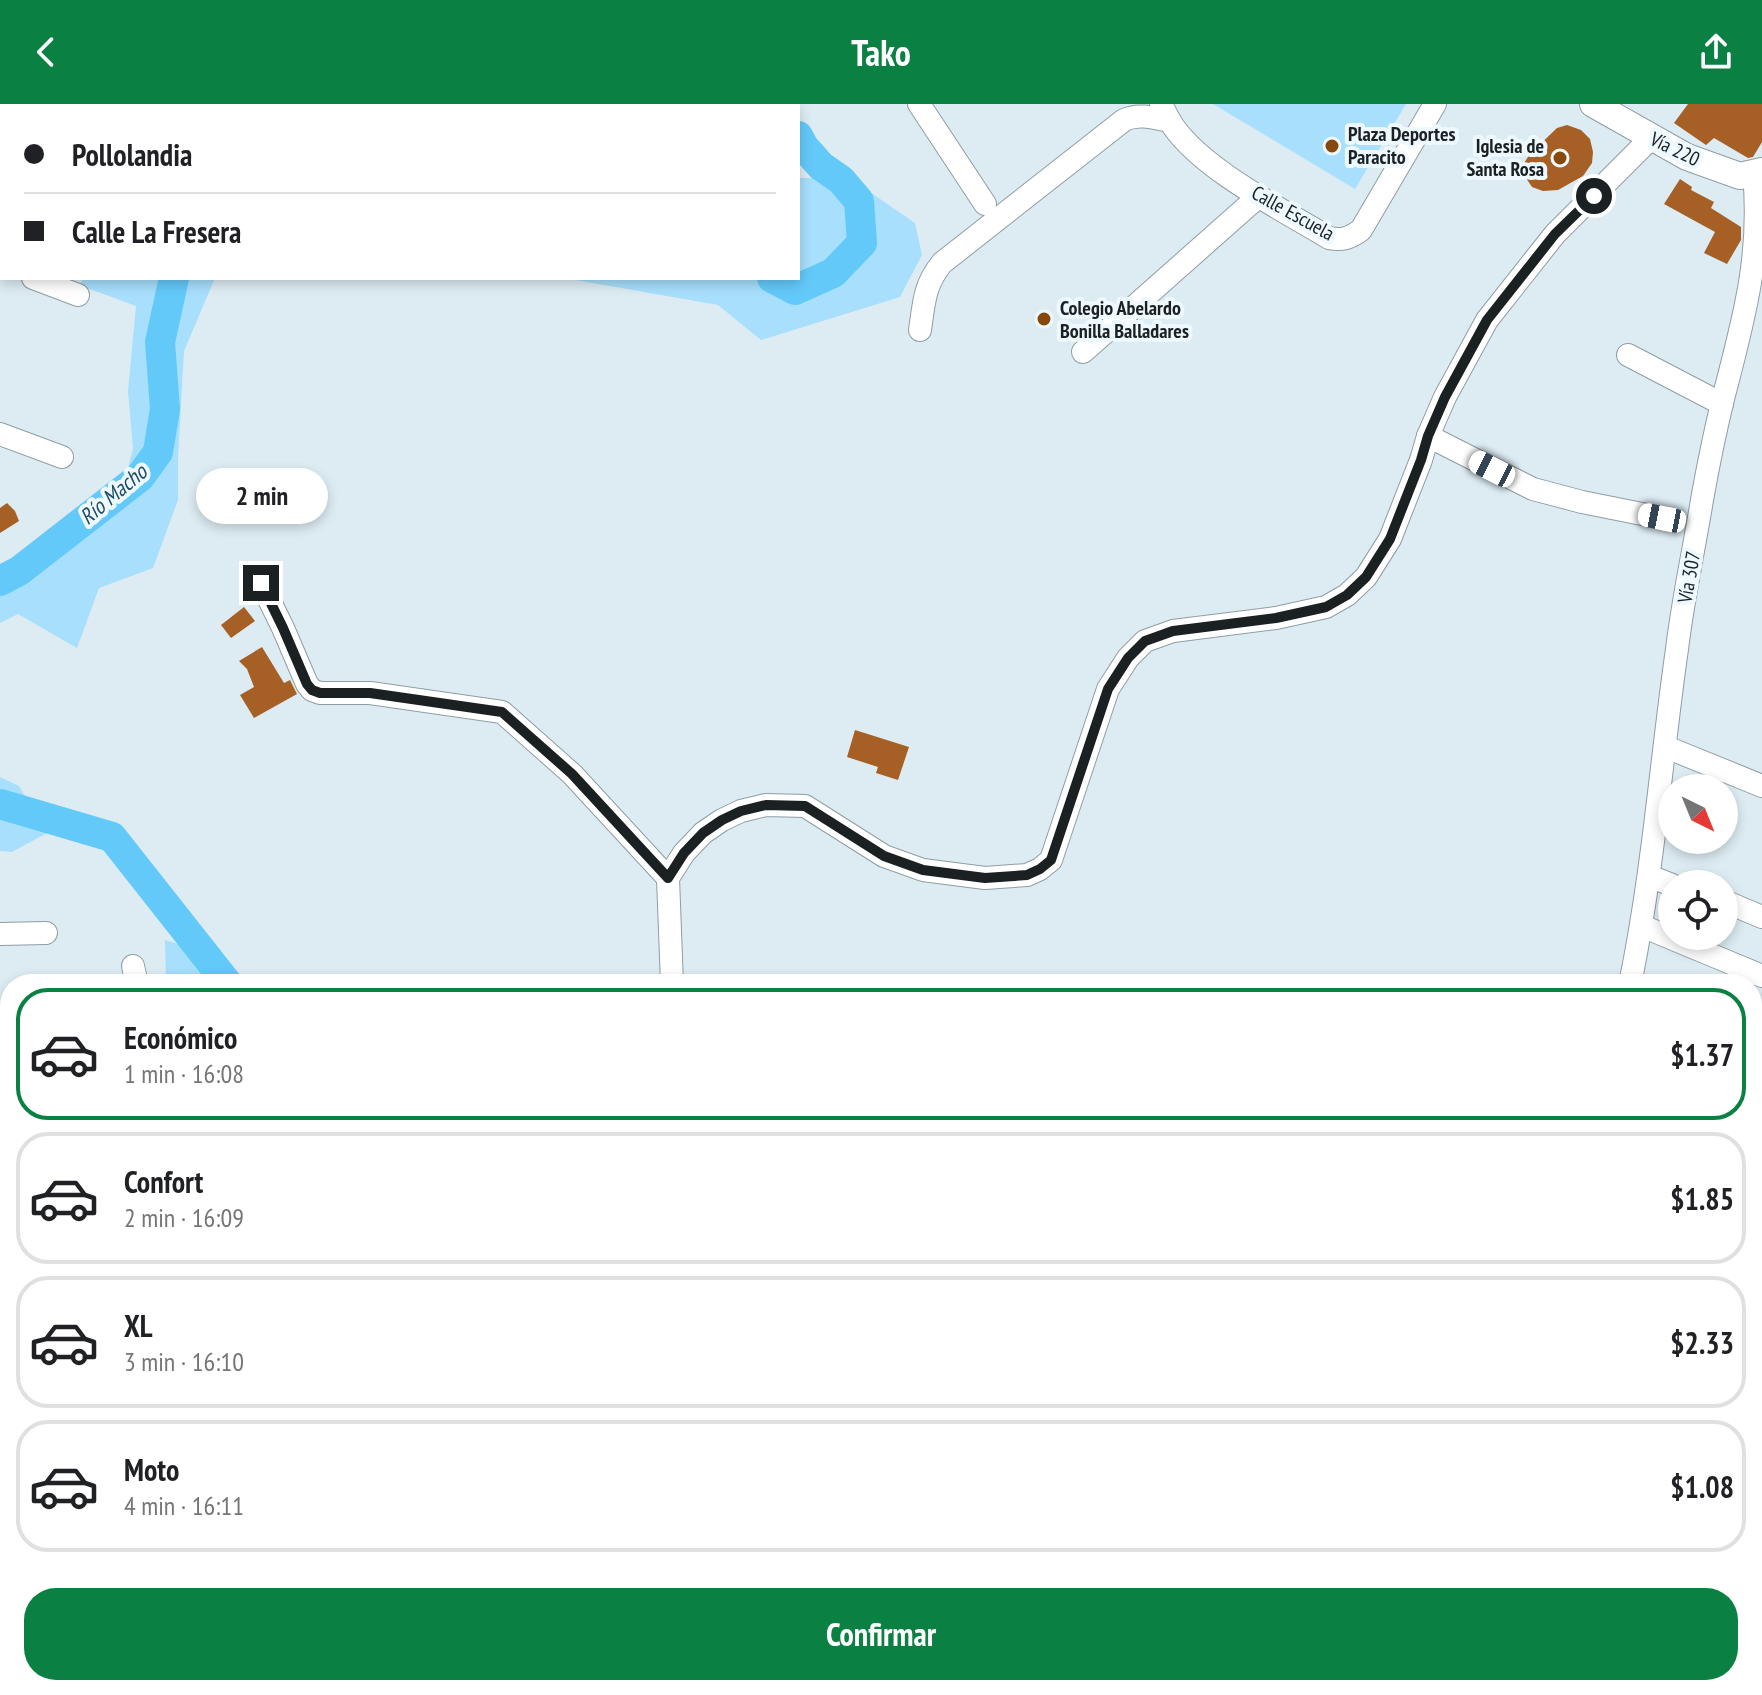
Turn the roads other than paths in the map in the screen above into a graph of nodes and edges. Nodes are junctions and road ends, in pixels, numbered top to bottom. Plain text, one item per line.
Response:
1 (919, 104) edge
2 (1435, 104) edge
3 (1593, 104) edge
4 (1165, 113) edge
5 (1638, 122) edge
6 (1758, 172) edge
7 (1259, 196) junction
8 (985, 204) dead end
9 (38, 280) edge
10 (78, 295) dead end
11 (920, 330) dead end
12 (1083, 352) dead end
13 (1628, 355) dead end
14 (1722, 404) junction
15 (0, 434) edge
16 (1428, 436) junction
17 (62, 457) dead end
18 (1662, 518) dead end
19 (261, 583) dead end
20 (1666, 747) junction
21 (1762, 786) edge
22 (1649, 876) junction
23 (668, 878) junction
24 (1658, 880) edge
25 (1738, 907) edge
26 (1762, 917) edge
27 (1642, 926) junction
28 (46, 933) dead end
29 (0, 934) edge
30 (672, 974) edge
31 (1632, 974) edge
32 (1757, 974) edge

1 - 8 street
2 - 7 street, Calle Escuela
3 - 5 main road, Vía 220
4 - 7 street, Calle Escuela
4 - 11 street
5 - 6 main road, Vía 220
5 - 16 street
6 - 14 street, Vía 307
7 - 12 street
9 - 10 street
13 - 14 street
14 - 20 street, Vía 307
15 - 17 street
16 - 18 street
16 - 23 street
19 - 23 street
20 - 21 street
20 - 22 street, Vía 307
22 - 24 street
22 - 27 street, Vía 307
23 - 30 street
25 - 26 street
27 - 31 street, Vía 307
27 - 32 street
28 - 29 street

